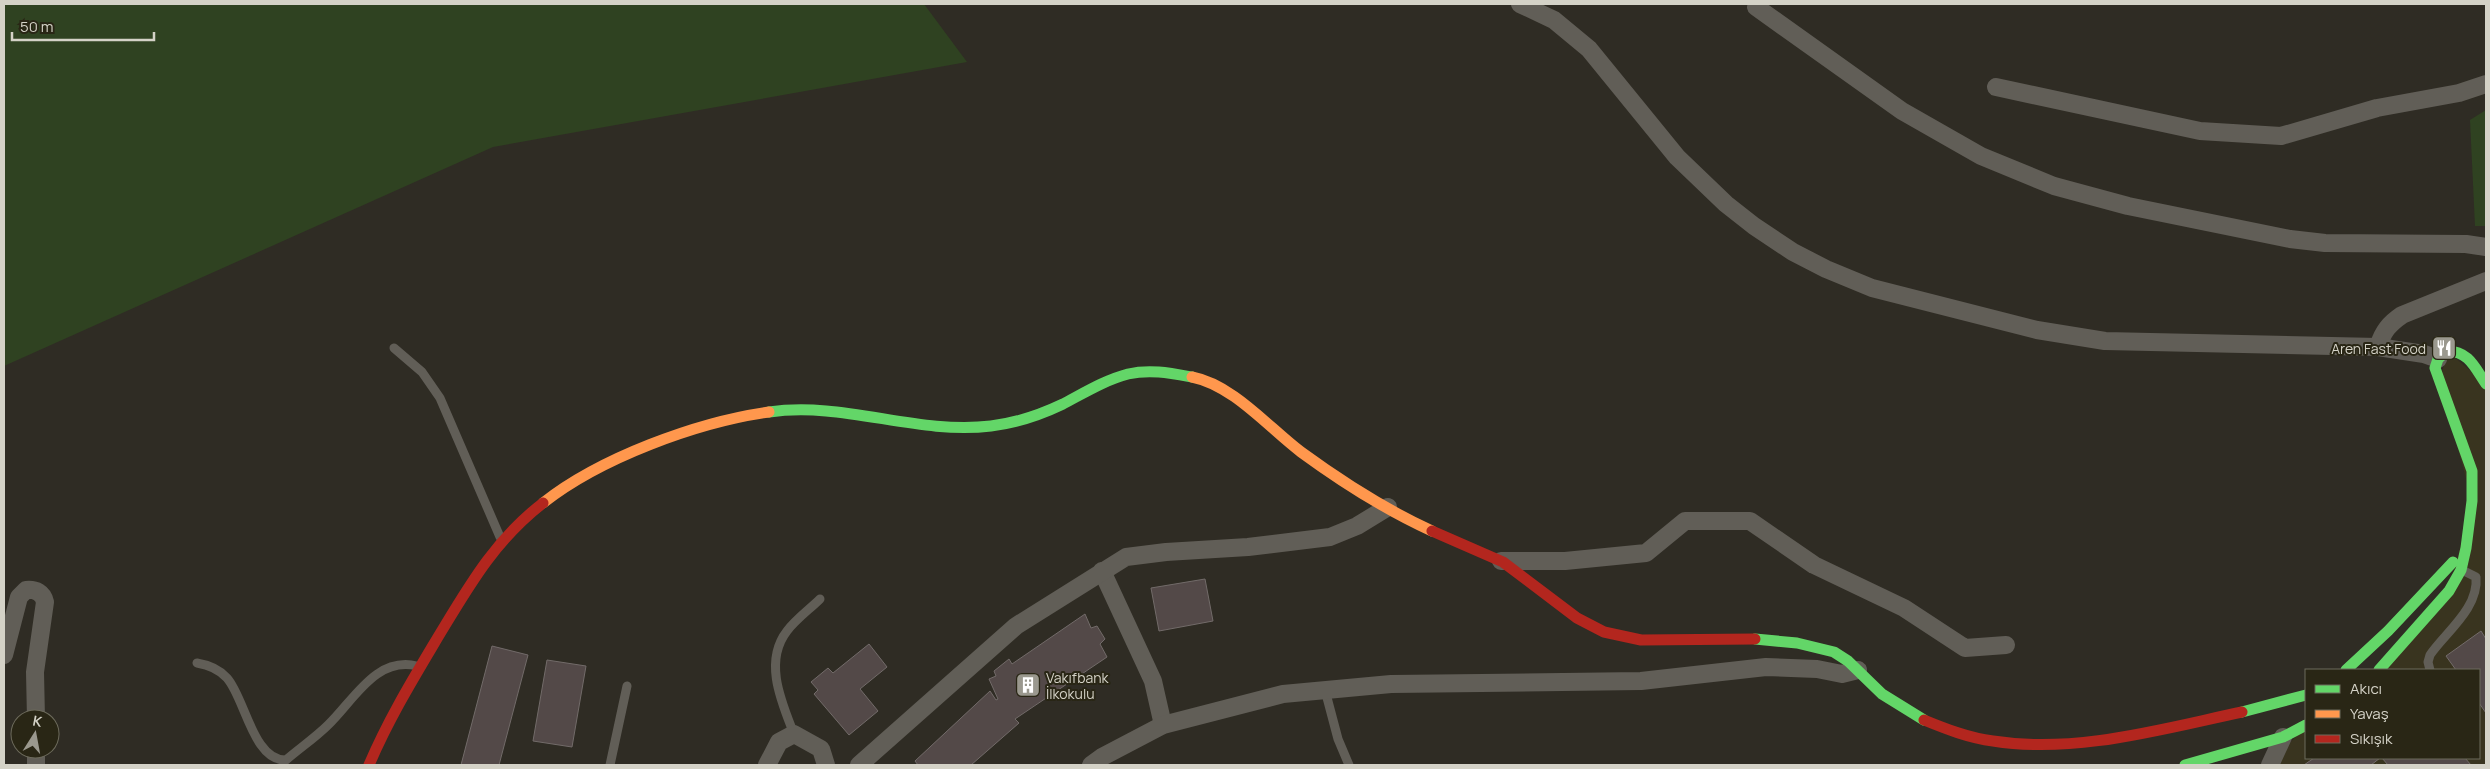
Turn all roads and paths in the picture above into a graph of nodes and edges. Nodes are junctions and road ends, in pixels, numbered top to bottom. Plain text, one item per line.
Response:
1 (1520, 4) edge
2 (1756, 7) dead end
3 (2486, 84) edge
4 (1996, 88) dead end
5 (2486, 247) edge
6 (2486, 281) edge
7 (2378, 347) junction
8 (394, 348) dead end
9 (2438, 359) junction
10 (2486, 384) edge
11 (1388, 507) junction
12 (501, 540) junction
13 (2466, 548) junction
14 (1501, 561) junction
15 (2461, 570) junction
16 (1102, 571) junction
17 (820, 599) dead end
18 (2006, 645) dead end
19 (4, 655) edge
20 (197, 663) dead end
21 (420, 667) junction
22 (2347, 669) edge
23 (2381, 669) edge
24 (2430, 669) edge
25 (1858, 670) junction
26 (627, 686) dead end
27 (1325, 690) junction
28 (2305, 695) edge
29 (36, 709) edge
30 (1163, 725) junction
31 (2305, 726) edge
32 (794, 734) junction
33 (2283, 737) junction
34 (370, 765) edge
35 (610, 765) edge
36 (767, 765) edge
37 (826, 765) edge
38 (859, 765) edge
39 (1091, 765) edge
40 (1349, 765) edge
41 (2185, 765) edge
42 (2270, 765) edge

1 - 7 street
2 - 5 street
3 - 4 street
6 - 7 street
7 - 9 street
8 - 12 lane
9 - 10 street
9 - 13 street
11 - 12 street
11 - 14 street
11 - 16 street
12 - 21 street
13 - 15 street
13 - 22 street
14 - 18 street
14 - 25 street
15 - 23 street
15 - 24 lane
16 - 30 street
16 - 38 street
17 - 32 lane
19 - 29 street
20 - 21 lane
21 - 34 street
25 - 27 street
25 - 28 street
26 - 35 lane
27 - 30 street
27 - 40 lane
30 - 39 street
31 - 33 street
32 - 36 street
32 - 37 street
33 - 41 street
33 - 42 street

